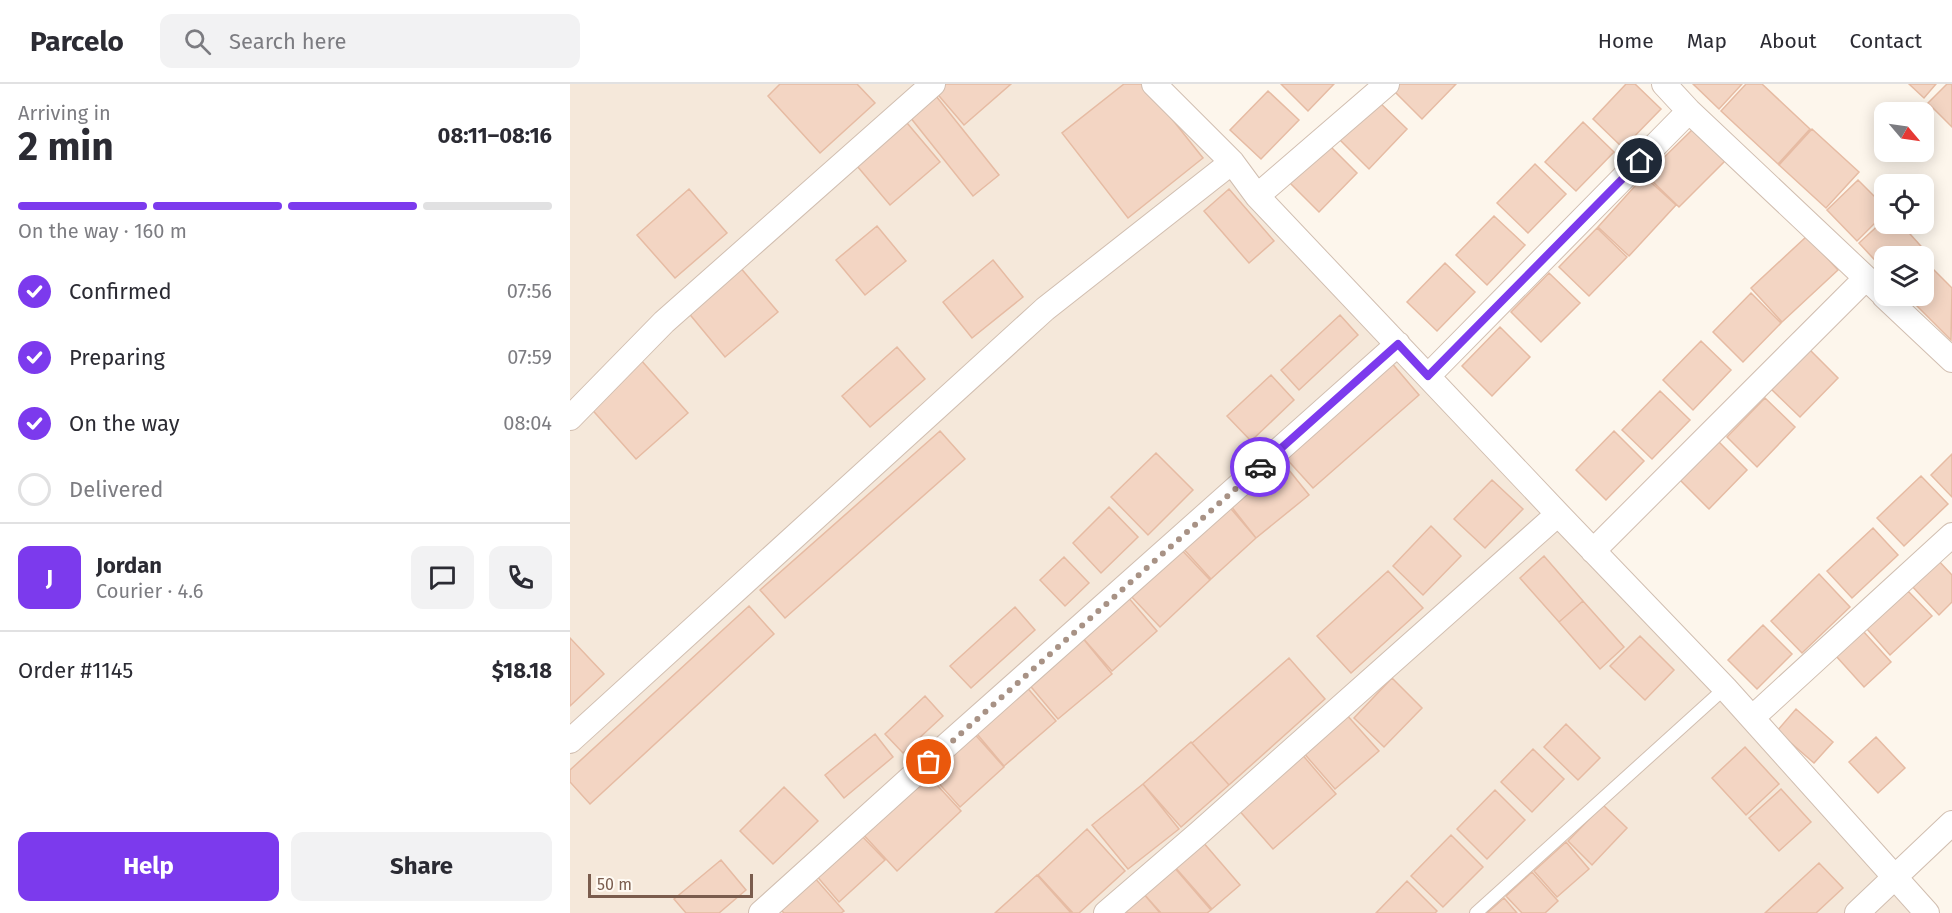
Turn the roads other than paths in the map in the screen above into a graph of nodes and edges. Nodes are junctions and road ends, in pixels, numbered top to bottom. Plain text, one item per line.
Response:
1 (933, 84) edge
2 (1154, 84) edge
3 (1387, 84) edge
4 (1664, 84) edge
5 (1689, 111) junction
6 (1232, 162) junction
7 (1257, 196) junction
8 (1866, 278) junction
9 (1874, 286) edge
10 (1896, 306) edge
11 (1398, 344) junction
12 (1952, 360) edge
13 (1428, 376) junction
14 (570, 418) edge
15 (1558, 514) junction
16 (1952, 535) edge
17 (1593, 551) junction
18 (1725, 688) junction
19 (1752, 718) junction
20 (570, 741) edge
21 (1952, 823) edge
22 (1895, 878) junction
23 (761, 913) edge
24 (1106, 913) edge
25 (1476, 913) edge
26 (1857, 913) edge
27 (1927, 913) edge

1 - 14 street
2 - 6 street
3 - 7 street
4 - 5 street
5 - 8 street
5 - 13 street
6 - 7 street
6 - 20 street
7 - 11 street
8 - 9 street
8 - 17 street
10 - 12 street
11 - 13 street
11 - 23 street
13 - 15 street
15 - 17 street
15 - 24 street
16 - 19 street
17 - 18 street
18 - 19 street
18 - 25 lane
19 - 22 street
21 - 22 street
22 - 26 street
22 - 27 street

